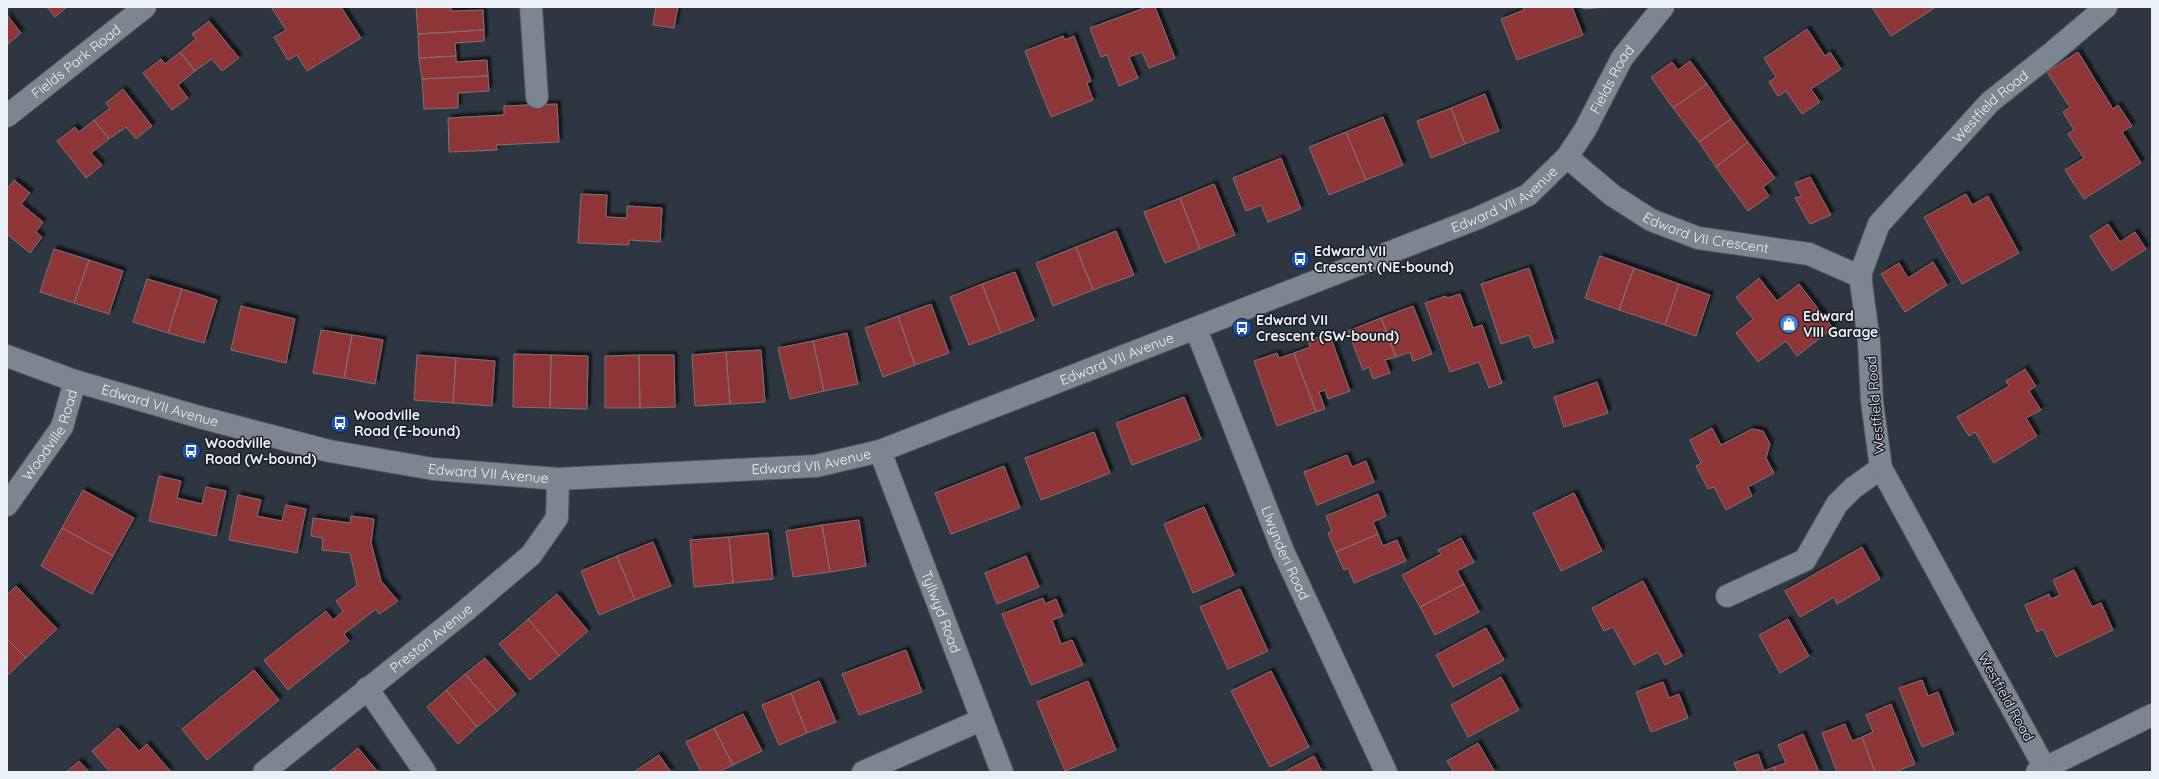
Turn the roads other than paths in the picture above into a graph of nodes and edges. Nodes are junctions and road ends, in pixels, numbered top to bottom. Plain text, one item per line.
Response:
1 (145, 7) edge
2 (531, 7) edge
3 (1663, 7) edge
4 (2106, 7) edge
5 (537, 97) dead end
6 (7, 116) edge
7 (1567, 157) junction
8 (1861, 277) junction
9 (1196, 329) junction
10 (7, 356) edge
11 (75, 381) junction
12 (880, 451) junction
13 (1881, 468) junction
14 (558, 479) junction
15 (7, 505) edge
16 (1727, 596) dead end
17 (368, 688) junction
18 (2152, 716) edge
19 (981, 720) junction
20 (2043, 771) edge
21 (264, 772) edge
22 (424, 772) edge
23 (862, 772) edge
24 (1002, 772) edge
25 (1386, 772) edge

1 - 6 street, Fields Park Road
2 - 5 street
3 - 7 street, Fields Road
4 - 8 street, Westfield Road
7 - 8 street, Edward VII Crescent
7 - 9 street, Edward VII Avenue
8 - 13 street, Westfield Road
9 - 12 street, Edward VII Avenue
9 - 25 street, Llwynderi Road
10 - 11 street, Edward VII Avenue
11 - 14 street, Edward VII Avenue
11 - 15 street, Woodville Road
12 - 14 street, Edward VII Avenue
12 - 19 street, Tyllwyd Road
13 - 16 street
13 - 20 street, Westfield Road
14 - 17 street, Preston Avenue
17 - 21 street, Preston Avenue
17 - 22 street
18 - 20 street
19 - 23 street
19 - 24 street, Tyllwyd Road

